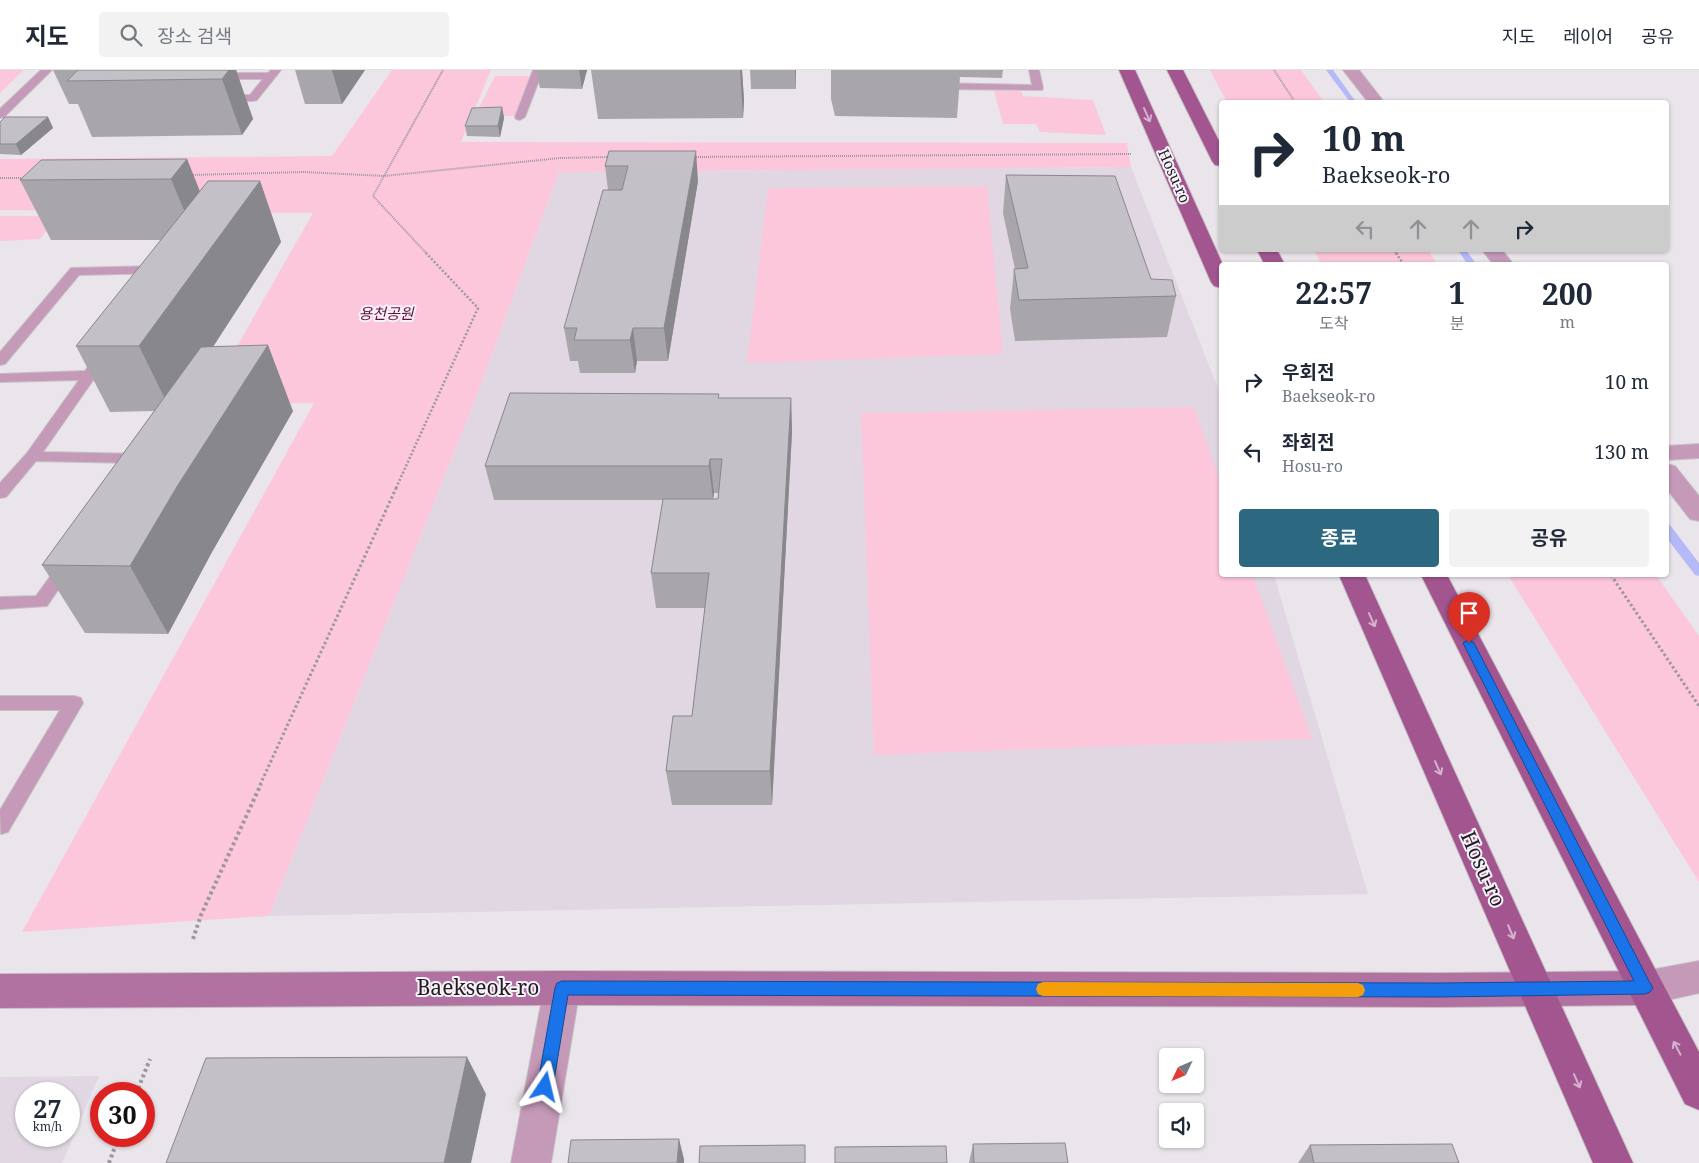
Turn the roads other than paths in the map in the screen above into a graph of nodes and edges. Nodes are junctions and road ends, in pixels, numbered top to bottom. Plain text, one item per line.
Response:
1 (47, 70) edge
2 (538, 70) edge
3 (1034, 70) edge
4 (1127, 70) edge
5 (1175, 70) edge
6 (1351, 70) edge
7 (274, 73) edge
8 (203, 76) edge
9 (931, 83) dead end
10 (214, 98) edge
11 (1374, 100) edge
12 (0, 115) edge
13 (520, 117) dead end
14 (1219, 157) edge
15 (1494, 252) edge
16 (1502, 262) edge
17 (1219, 277) edge
18 (157, 285) edge
19 (111, 345) edge
20 (0, 361) edge
21 (88, 376) junction
22 (0, 378) edge
23 (1699, 450) edge
24 (1669, 453) edge
25 (32, 456) junction
26 (130, 475) edge
27 (1669, 475) edge
28 (0, 493) edge
29 (1699, 513) edge
30 (75, 554) edge
31 (1353, 577) edge
32 (1435, 577) edge
33 (0, 603) edge
34 (0, 703) edge
35 (1, 826) edge
36 (1699, 977) edge
37 (562, 988) junction
38 (1535, 988) junction
39 (1645, 988) junction
40 (0, 991) edge
41 (1699, 1091) edge
42 (532, 1163) edge
43 (1613, 1163) edge

1 - 12 lane
2 - 13 lane
3 - 9 lane
4 -> 17 main road, Hosu-ro
5 - 14 main road
6 - 11 street
7 - 8 lane
7 - 10 lane
15 - 16 street
18 - 20 lane
19 - 21 lane
21 - 22 lane
21 - 25 lane
23 - 24 street
25 - 26 lane
25 - 28 lane
27 - 29 street
30 - 33 lane
31 -> 38 main road, Hosu-ro
32 - 39 main road
34 - 35 lane
36 - 39 street
37 - 38 main road, Baekseok-ro
37 - 40 main road, Baekseok-ro
37 - 42 street
38 - 39 main road, Baekseok-ro
38 -> 43 main road, Hosu-ro
41 -> 39 main road

